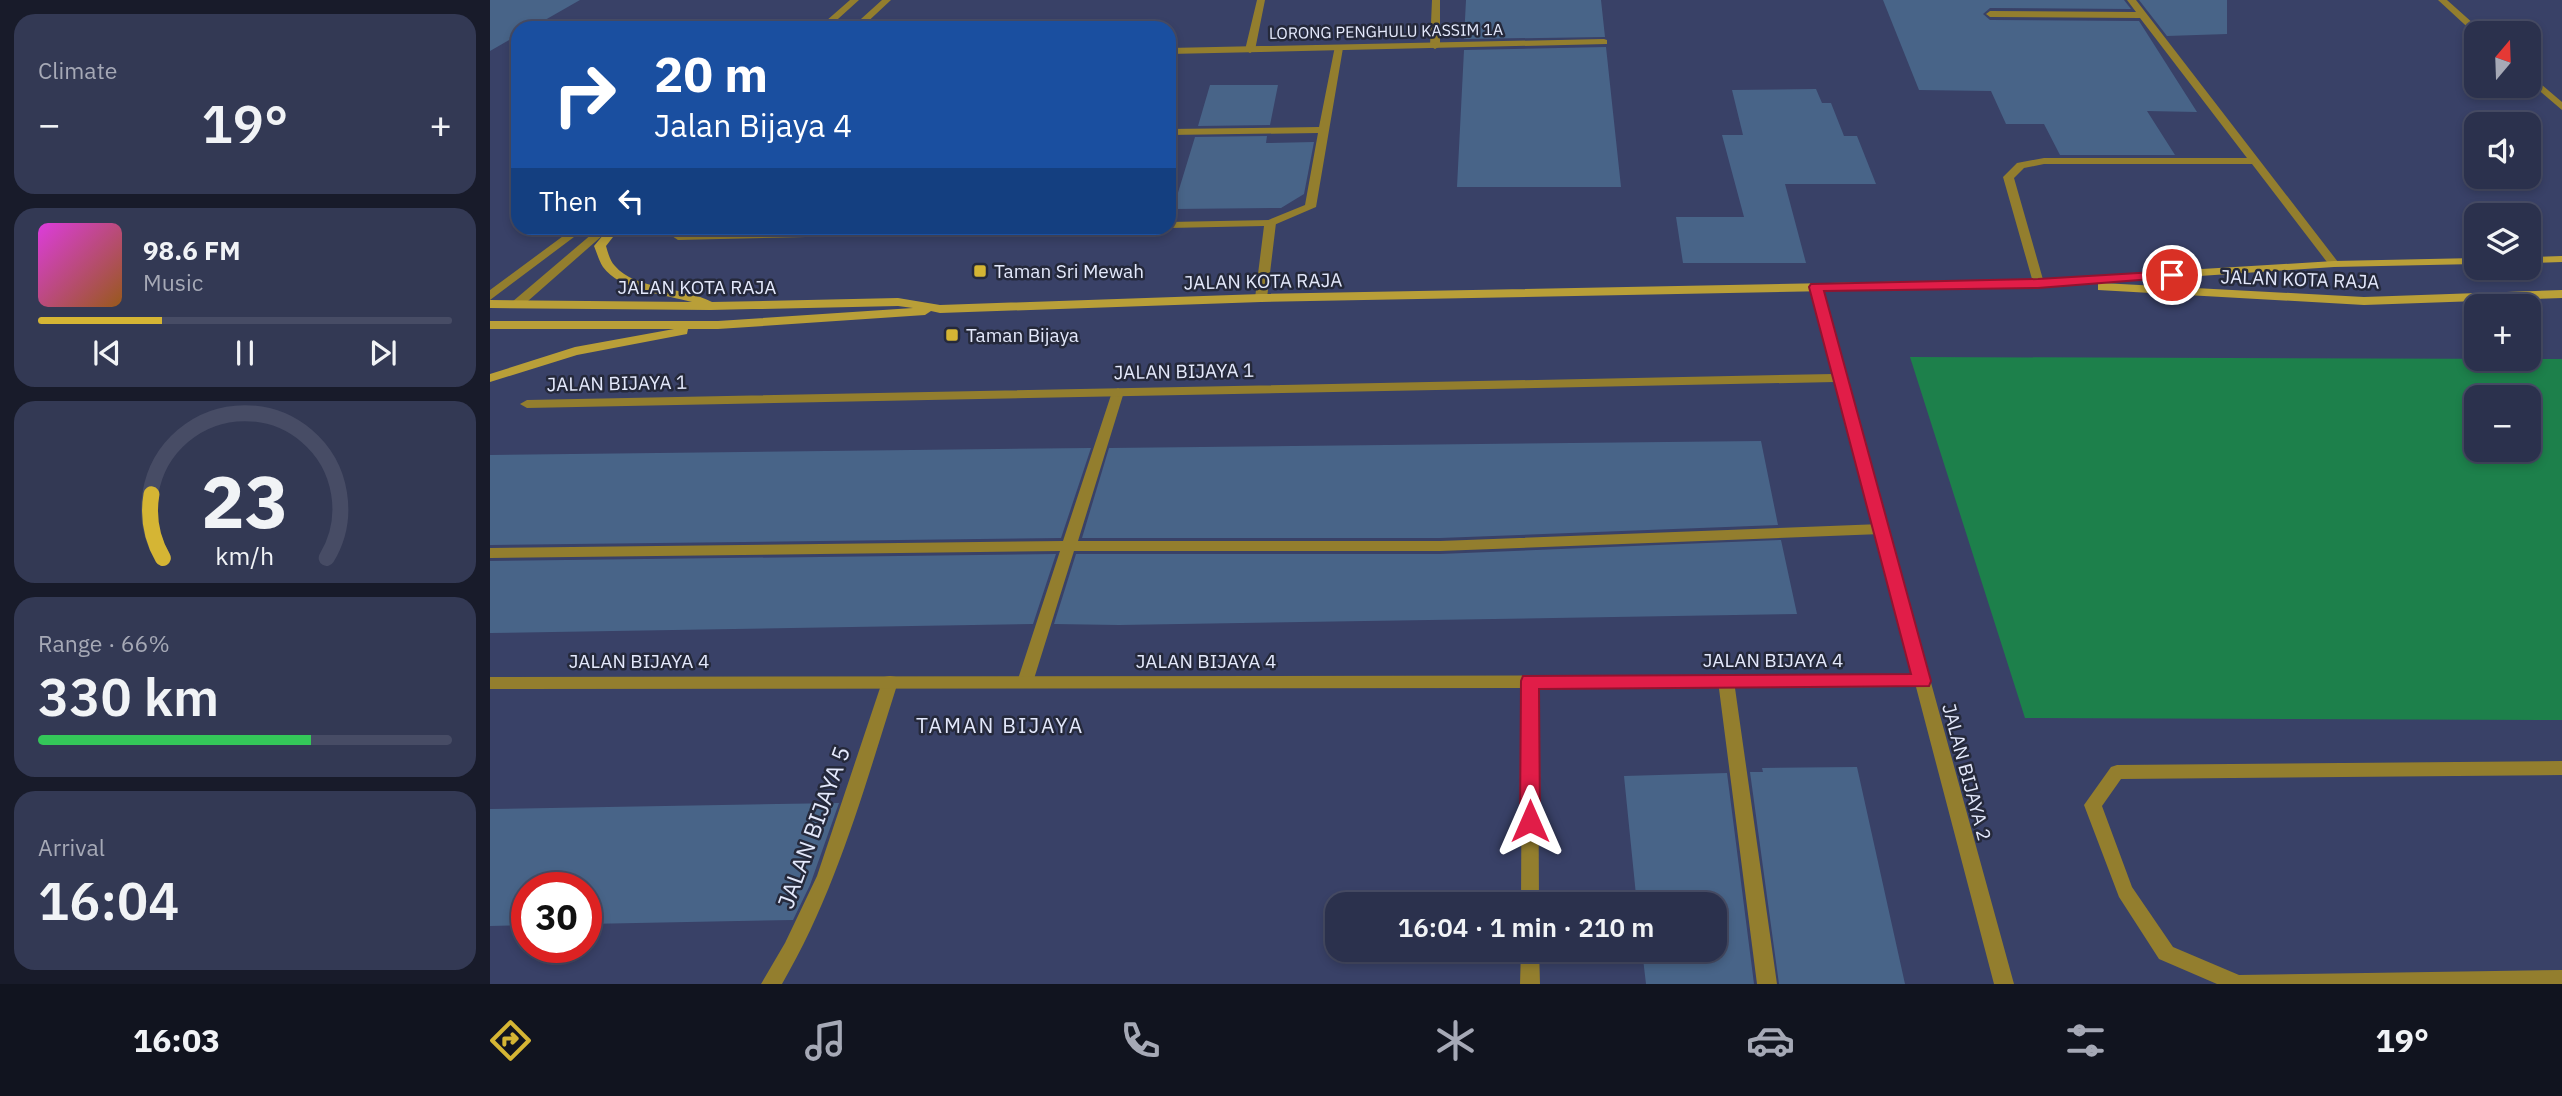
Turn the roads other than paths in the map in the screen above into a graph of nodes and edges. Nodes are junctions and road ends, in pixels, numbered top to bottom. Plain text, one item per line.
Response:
1 (855, 0) edge
2 (887, 0) edge
3 (1261, 0) edge
4 (1436, 0) edge
5 (2132, 0) edge
6 (2442, 0) edge
7 (1990, 14) dead end
8 (2140, 15) junction
9 (831, 21) edge
10 (864, 21) edge
11 (2466, 21) edge
12 (1604, 41) dead end
13 (1435, 46) junction
14 (1338, 48) junction
15 (1250, 50) junction
16 (1176, 51) edge
17 (2541, 89) edge
18 (2562, 107) edge
19 (1324, 130) junction
20 (1176, 132) edge
21 (2253, 161) junction
22 (1270, 223) junction
23 (1176, 225) edge
24 (570, 235) edge
25 (597, 235) edge
26 (609, 235) edge
27 (675, 235) edge
28 (766, 235) edge
29 (2562, 259) edge
30 (2541, 260) edge
31 (2464, 261) edge
32 (2334, 264) junction
33 (2038, 284) junction
34 (1816, 287) junction
35 (2562, 294) edge
36 (490, 296) edge
37 (1261, 298) junction
38 (490, 304) edge
39 (516, 305) junction
40 (710, 306) junction
41 (940, 309) junction
42 (490, 325) edge
43 (718, 325) junction
44 (490, 378) edge
45 (1841, 378) junction
46 (1118, 392) junction
47 (527, 404) dead end
48 (1881, 529) junction
49 (1069, 546) junction
50 (490, 553) edge
51 (1530, 681) junction
52 (1726, 681) junction
53 (1922, 681) junction
54 (490, 682) edge
55 (890, 682) junction
56 (1025, 682) junction
57 (2562, 768) edge
58 (1530, 892) edge
59 (1530, 962) edge
60 (2562, 979) edge
61 (771, 984) edge
62 (1530, 984) edge
63 (1767, 984) edge
64 (2004, 984) edge

1 - 9 street
2 - 10 street
3 - 15 street
4 - 13 street
5 - 8 street
6 - 11 street
7 - 8 street
8 - 21 street
12 - 13 street, LORONG PENGHULU KASSIM 1A
13 - 14 street, LORONG PENGHULU KASSIM 1A
14 - 15 street, LORONG PENGHULU KASSIM 1A
14 - 19 street
15 - 16 street, LORONG PENGHULU KASSIM 1A
17 - 18 street
19 - 20 street
19 - 22 street
21 - 32 street
21 - 33 street
22 - 23 street
22 - 37 street
24 - 36 street
25 - 39 street
26 - 40 main road
27 - 28 street
29 - 30 main road
31 - 32 main road, JALAN KOTA RAJA
32 - 33 main road, JALAN KOTA RAJA
33 - 34 main road, JALAN KOTA RAJA
33 - 35 main road, JALAN KOTA RAJA
34 - 37 main road, JALAN KOTA RAJA
34 - 45 street, JALAN BIJAYA 2
37 - 41 main road, JALAN KOTA RAJA
38 - 39 main road, JALAN KOTA RAJA
39 - 40 main road, JALAN KOTA RAJA
39 - 42 main road
40 - 41 main road, JALAN KOTA RAJA
41 - 43 main road
42 - 43 main road
43 - 44 main road
45 - 46 street, JALAN BIJAYA 1
45 - 48 street, JALAN BIJAYA 2
46 - 47 street, JALAN BIJAYA 1
46 - 49 street
48 - 49 street
48 - 53 street, JALAN BIJAYA 2
49 - 50 street
49 - 56 street
51 - 52 street, JALAN BIJAYA 4
51 - 56 street, JALAN BIJAYA 4
51 - 58 street
52 - 53 street, JALAN BIJAYA 4
52 - 63 street
53 - 64 street, JALAN BIJAYA 2
54 - 55 street, JALAN BIJAYA 4
55 - 56 street, JALAN BIJAYA 4
55 - 61 street, JALAN BIJAYA 5
57 - 60 street
59 - 62 street

